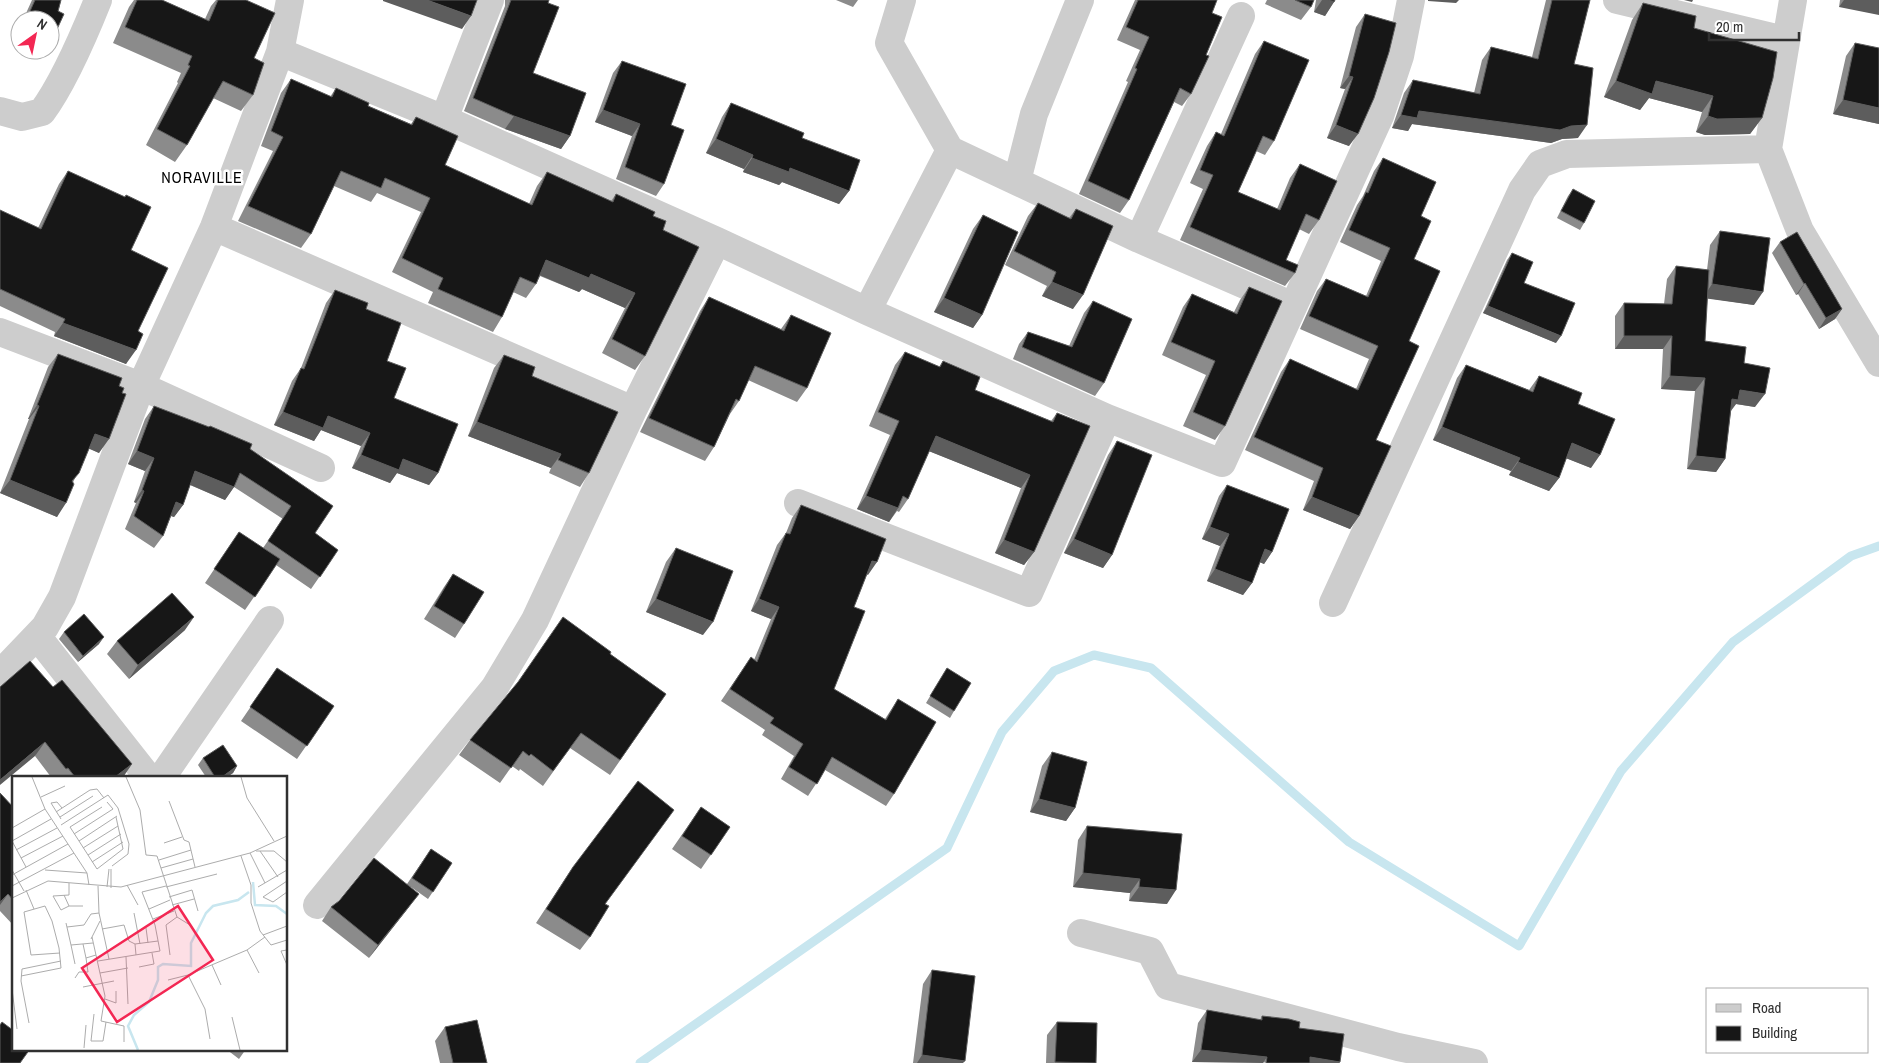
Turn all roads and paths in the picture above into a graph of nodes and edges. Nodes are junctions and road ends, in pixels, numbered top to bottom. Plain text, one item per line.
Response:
1 (98, 0) edge
2 (290, 0) edge
3 (490, 0) edge
4 (902, 0) edge
5 (1080, 0) edge
6 (1411, 0) edge
7 (1617, 0) edge
8 (1793, 0) edge
9 (1241, 16) dead end
10 (1785, 40) junction
11 (280, 52) junction
12 (0, 111) edge
13 (444, 119) junction
14 (950, 150) junction
15 (1768, 150) junction
16 (1016, 181) junction
17 (214, 227) junction
18 (1139, 239) junction
19 (717, 241) junction
20 (1292, 306) junction
21 (867, 311) junction
22 (0, 332) edge
23 (1879, 363) edge
24 (142, 386) junction
25 (633, 410) junction
26 (1107, 418) junction
27 (321, 468) dead end
28 (798, 503) dead end
29 (1333, 603) dead end
30 (270, 620) dead end
31 (37, 636) junction
32 (0, 674) edge
33 (147, 776) edge
34 (163, 776) edge
35 (317, 905) dead end
36 (1081, 933) dead end
37 (1397, 1055) edge
38 (1474, 1063) edge

1 - 12 street
2 - 11 street
3 - 13 street
4 - 14 street
5 - 16 street
6 - 20 street
7 - 10 street
8 - 10 street
9 - 18 street
10 - 15 street
11 - 13 street
11 - 17 street
13 - 19 street
14 - 16 street
14 - 21 street
15 - 23 street
15 - 29 street
16 - 18 street
17 - 24 street
17 - 25 street
18 - 20 street
19 - 21 street
19 - 25 street
20 - 26 street
21 - 26 street
22 - 24 street
24 - 27 street
24 - 31 street
25 - 35 street
26 - 28 street
30 - 34 street
31 - 32 street
31 - 33 street
36 - 37 street
37 - 38 street

